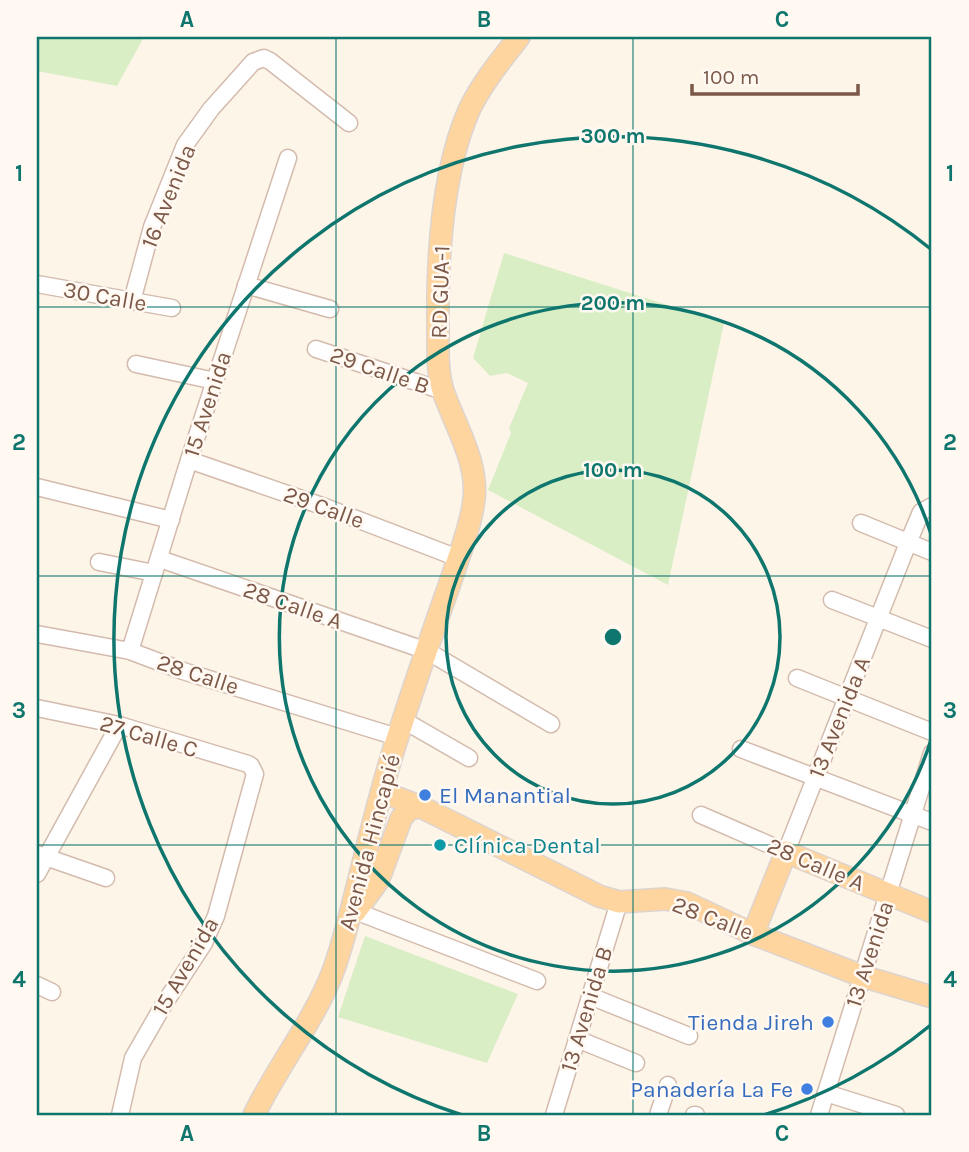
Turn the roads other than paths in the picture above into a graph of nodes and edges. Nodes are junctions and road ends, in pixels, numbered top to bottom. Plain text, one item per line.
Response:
1 (519, 37) edge
2 (349, 123) dead end
3 (288, 158) dead end
4 (37, 284) edge
5 (246, 285) junction
6 (132, 301) junction
7 (172, 308) dead end
8 (330, 309) dead end
9 (316, 349) dead end
10 (136, 365) dead end
11 (215, 381) junction
12 (443, 391) junction
13 (189, 460) junction
14 (37, 487) edge
15 (932, 506) edge
16 (171, 520) junction
17 (861, 523) dead end
18 (908, 543) junction
19 (932, 552) edge
20 (458, 558) junction
21 (99, 562) dead end
22 (157, 566) junction
23 (832, 600) dead end
24 (878, 618) junction
25 (37, 634) edge
26 (932, 639) edge
27 (130, 651) junction
28 (427, 651) junction
29 (797, 678) dead end
30 (847, 697) junction
31 (37, 708) edge
32 (551, 724) dead end
33 (119, 725) junction
34 (400, 728) junction
35 (932, 732) edge
36 (741, 749) dead end
37 (932, 753) edge
38 (469, 758) dead end
39 (255, 774) joint
40 (815, 777) junction
41 (382, 792) junction
42 (419, 806) junction
43 (701, 815) dead end
44 (913, 815) junction
45 (932, 822) edge
46 (786, 852) junction
47 (41, 856) edge
48 (37, 874) edge
49 (106, 878) dead end
50 (888, 895) junction
51 (619, 902) junction
52 (355, 911) junction
53 (932, 912) edge
54 (345, 933) junction
55 (753, 934) junction
56 (862, 976) junction
57 (537, 981) dead end
58 (37, 985) edge
59 (52, 992) dead end
60 (590, 996) junction
61 (932, 997) edge
62 (689, 1036) dead end
63 (577, 1040) junction
64 (636, 1063) dead end
65 (668, 1085) dead end
66 (826, 1093) junction
67 (120, 1115) edge
68 (254, 1115) edge
69 (554, 1115) edge
70 (658, 1115) edge
71 (819, 1115) edge
72 (896, 1115) edge

1 - 12 main road, RD GUA-1
2 - 6 street, 16 Avenida
3 - 5 street, 15 Avenida
4 - 6 street, 30 Calle
5 - 8 street
5 - 11 street, 15 Avenida
6 - 7 street, 30 Calle
9 - 12 street, 29 Calle B
10 - 11 street
11 - 13 street, 15 Avenida
12 - 20 main road, RD GUA-1
13 - 16 street, 15 Avenida
13 - 20 street, 29 Calle
14 - 16 street
15 - 18 street, 13 Avenida A
16 - 22 street, 15 Avenida
17 - 18 street
18 - 19 street
18 - 24 street, 13 Avenida A
20 - 28 main road, Avenida Hincapié
21 - 22 street, 28 Calle A
22 - 27 street, 15 Avenida
22 - 28 street, 28 Calle A
23 - 24 street
24 - 26 street
24 - 30 street, 13 Avenida A
25 - 27 street, 28 Calle
27 - 34 street, 28 Calle
28 - 32 street, 28 Calle A
28 - 34 main road, Avenida Hincapié
29 - 30 street
30 - 35 street
30 - 40 street, 13 Avenida A
31 - 33 street, 27 Calle C
33 - 39 street, 27 Calle C
33 - 47 street
34 - 38 street, 28 Calle
34 - 41 main road, Avenida Hincapié
36 - 40 street
37 - 44 street, 13 Avenida
39 - 67 street, 15 Avenida
40 - 44 street
40 - 46 street, 13 Avenida A
41 - 42 main road, 28 Calle
41 - 54 main road, Avenida Hincapié
42 - 51 main road, 28 Calle
42 - 52 main road
43 - 46 street, 28 Calle A
44 - 45 street
44 - 50 street, 13 Avenida
46 - 50 main road, 28 Calle A
46 - 55 main road, 13 Avenida A
47 - 48 street
47 - 49 street
50 - 53 main road, 28 Calle A
50 - 56 street, 13 Avenida
51 - 55 main road, 28 Calle
51 - 60 street, 13 Avenida B
52 - 54 main road
52 - 57 street
54 - 68 main road, Avenida Hincapié
55 - 56 main road, 28 Calle
56 - 61 main road, 28 Calle
56 - 66 street, 13 Avenida
58 - 59 street
60 - 62 street
60 - 63 street, 13 Avenida B
63 - 64 street
63 - 69 street, 13 Avenida B
65 - 70 street
66 - 71 street, 13 Avenida
66 - 72 street

